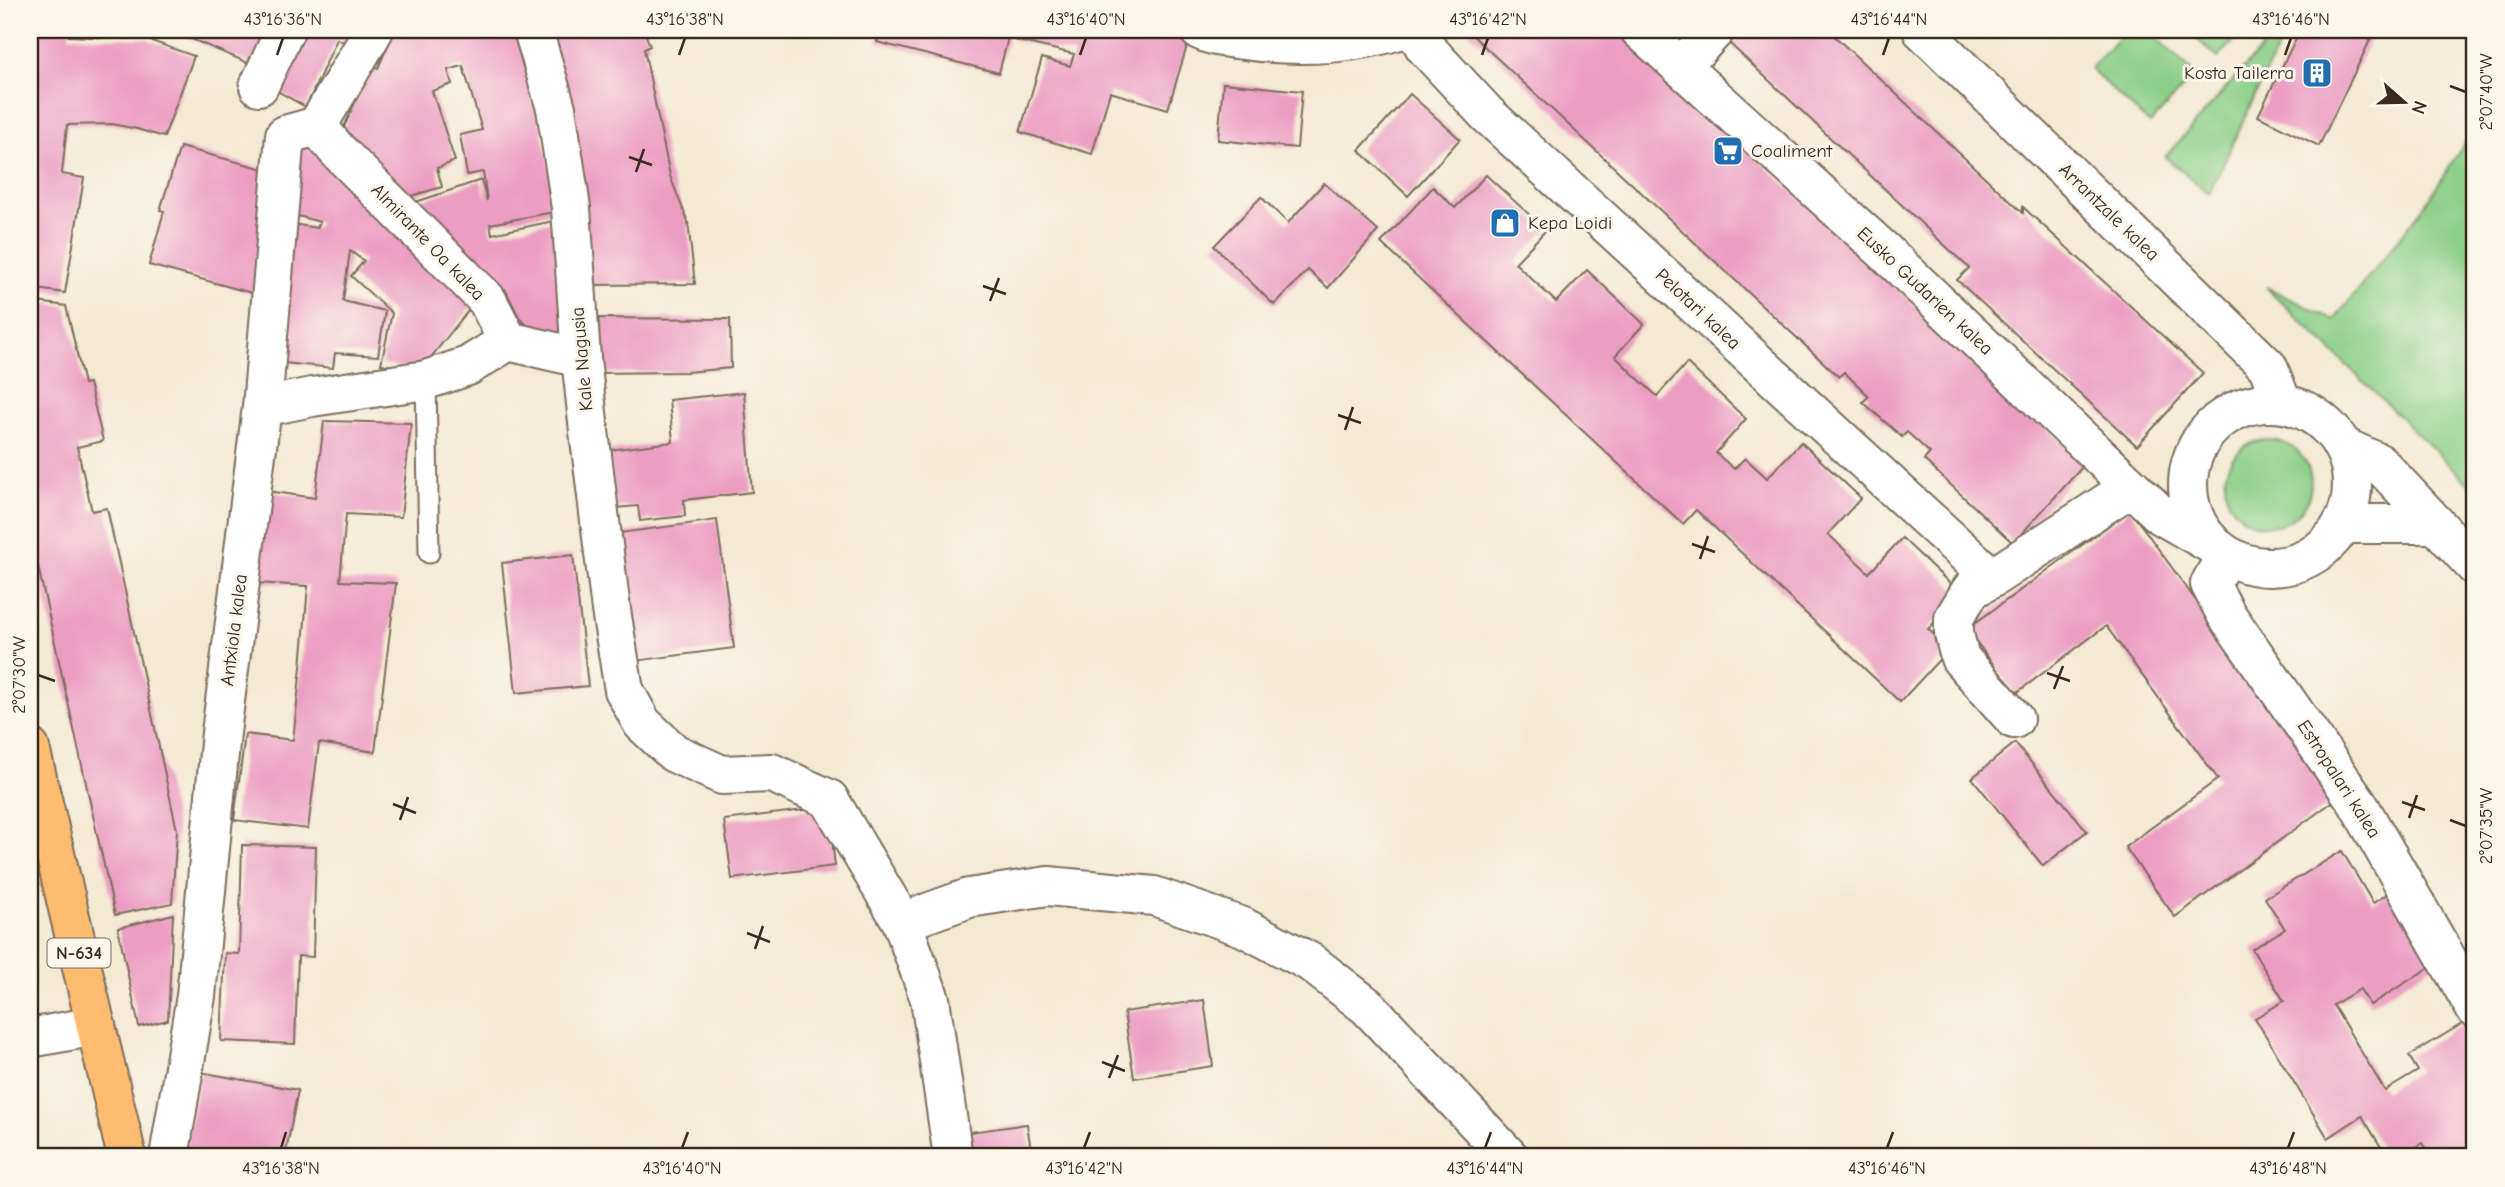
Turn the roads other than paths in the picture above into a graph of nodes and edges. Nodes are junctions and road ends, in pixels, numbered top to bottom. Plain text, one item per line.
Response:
1 (285, 30) edge
2 (374, 30) edge
3 (533, 30) edge
4 (1199, 30) edge
5 (1399, 30) edge
6 (1415, 30) edge
7 (1640, 30) edge
8 (1715, 30) edge
9 (1922, 30) edge
10 (1681, 67) junction
11 (259, 86) dead end
12 (317, 126) junction
13 (508, 341) junction
14 (581, 358) junction
15 (426, 380) junction
16 (2282, 403) junction
17 (262, 408) junction
18 (2342, 446) junction
19 (2131, 487) junction
20 (2342, 524) junction
21 (2436, 524) junction
22 (2219, 550) junction
23 (429, 553) dead end
24 (2475, 566) edge
25 (1992, 578) junction
26 (2014, 719) dead end
27 (30, 748) edge
28 (902, 922) junction
29 (2475, 1008) edge
30 (96, 1026) junction
31 (30, 1038) edge
32 (127, 1157) edge
33 (169, 1157) edge
34 (953, 1157) edge
35 (1509, 1157) edge

1 - 11 street
2 - 12 street
3 - 14 street, Kale Nagusia
4 - 5 street
6 - 25 street, Pelotari kalea
7 - 10 street, Eusko Gudarien kalea
8 - 10 street
9 - 16 street, Arrantzale kalea
10 - 19 street, Eusko Gudarien kalea
12 - 13 street, Almirante Oa kalea
12 - 17 street, Antxiola kalea
13 - 14 street
13 - 15 street
14 - 28 street, Kale Nagusia
15 - 17 street
15 - 23 lane
16 - 18 street
16 - 22 street
17 - 33 street, Antxiola kalea
18 - 20 street
18 - 21 street
19 - 22 street, Eusko Gudarien kalea
19 - 25 street
20 - 21 street
20 - 22 street
21 - 24 street
22 - 29 street, Estropalari kalea
25 - 26 street
27 - 30 highway, N-634
28 - 34 street, Kale Nagusia
28 - 35 street
30 - 31 street
30 - 32 highway, N-634

